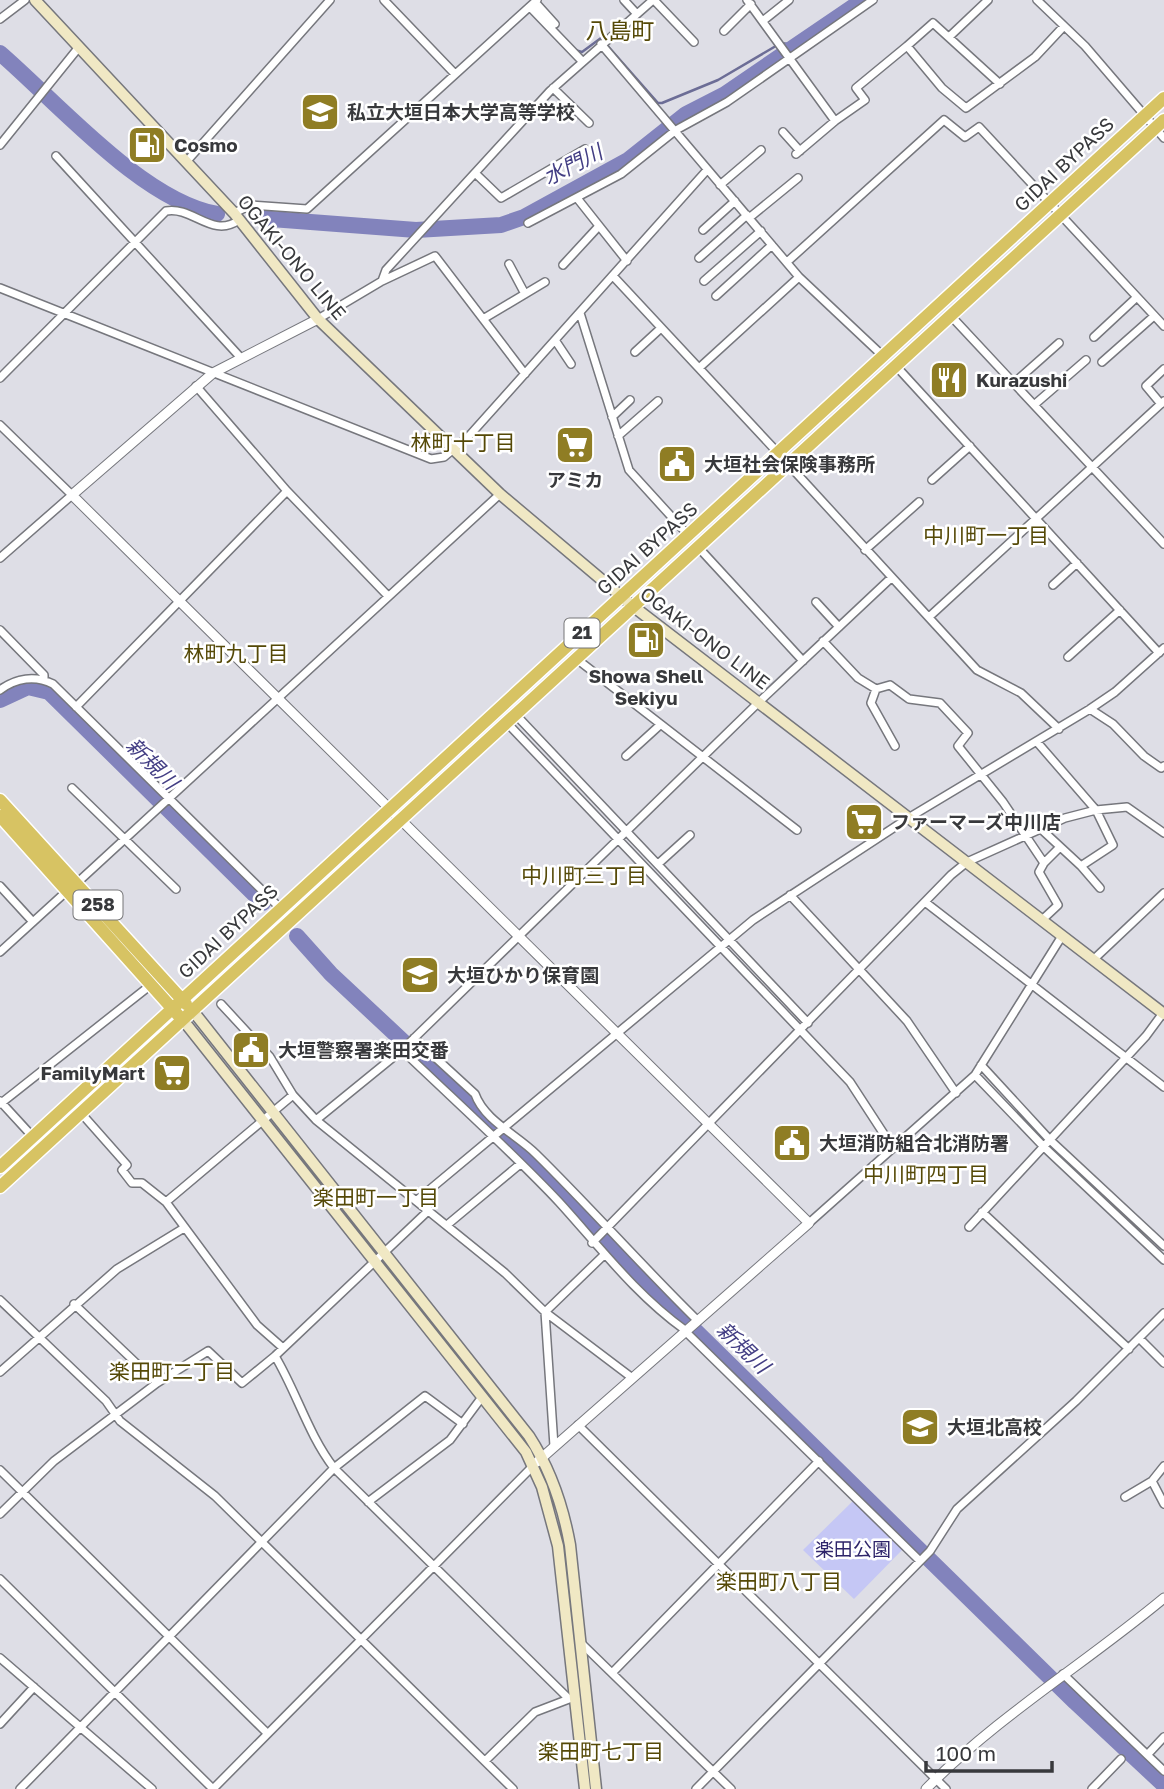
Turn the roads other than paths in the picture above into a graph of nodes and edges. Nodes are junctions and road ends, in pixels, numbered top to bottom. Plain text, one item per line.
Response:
1 (25, 0) edge
2 (35, 0) edge
3 (330, 0) edge
4 (384, 0) edge
5 (624, 0) edge
6 (653, 0) edge
7 (789, 0) edge
8 (873, 0) edge
9 (988, 0) edge
10 (1037, 0) edge
11 (749, 2) edge
12 (534, 3) edge
13 (636, 13) junction
14 (0, 19) edge
15 (764, 20) junction
16 (555, 24) dead end
17 (1064, 26) junction
18 (724, 31) dead end
19 (949, 37) junction
20 (694, 42) dead end
21 (601, 44) junction
22 (907, 46) junction
23 (79, 47) junction
24 (788, 58) junction
25 (581, 60) junction
26 (455, 74) junction
27 (1000, 84) junction
28 (553, 88) junction
29 (1164, 98) edge
30 (1145, 115) junction
31 (835, 121) junction
32 (589, 123) dead end
33 (1161, 128) edge
34 (675, 130) junction
35 (783, 132) dead end
36 (0, 145) edge
37 (585, 149) dead end
38 (761, 150) dead end
39 (56, 156) dead end
40 (187, 161) junction
41 (707, 170) junction
42 (475, 173) junction
43 (798, 178) dead end
44 (720, 185) junction
45 (577, 198) junction
46 (734, 201) junction
47 (1051, 204) junction
48 (1062, 215) junction
49 (237, 216) junction
50 (748, 216) junction
51 (527, 223) dead end
52 (599, 226) junction
53 (703, 230) dead end
54 (761, 231) junction
55 (135, 241) junction
56 (772, 245) junction
57 (699, 258) dead end
58 (627, 261) junction
59 (787, 262) junction
60 (509, 264) dead end
61 (563, 265) dead end
62 (613, 276) junction
63 (799, 277) junction
64 (382, 281) junction
65 (704, 281) dead end
66 (545, 282) dead end
67 (0, 288) edge
68 (525, 294) junction
69 (716, 296) dead end
70 (1137, 297) junction
71 (580, 313) junction
72 (64, 314) junction
73 (951, 316) junction
74 (1154, 316) junction
75 (318, 319) junction
76 (482, 319) junction
77 (1164, 326) edge
78 (661, 328) junction
79 (1094, 337) dead end
80 (555, 340) junction
81 (1059, 343) dead end
82 (635, 352) dead end
83 (884, 357) junction
84 (241, 358) junction
85 (1086, 360) dead end
86 (1102, 362) dead end
87 (571, 364) dead end
88 (896, 366) junction
89 (699, 368) junction
90 (1164, 369) edge
91 (213, 373) junction
92 (525, 374) junction
93 (0, 378) edge
94 (1014, 383) junction
95 (197, 386) junction
96 (630, 400) dead end
97 (658, 401) dead end
98 (1162, 402) edge
99 (1034, 405) junction
100 (612, 417) junction
101 (0, 425) edge
102 (618, 436) junction
103 (970, 446) junction
104 (453, 449) junction
105 (779, 454) junction
106 (788, 464) junction
107 (1092, 468) junction
108 (932, 480) dead end
109 (287, 491) junction
110 (499, 494) junction
111 (72, 495) junction
112 (919, 502) dead end
113 (1036, 518) junction
114 (689, 536) junction
115 (1164, 544) edge
116 (698, 547) junction
117 (865, 550) junction
118 (0, 558) edge
119 (1077, 563) junction
120 (891, 578) junction
121 (1053, 585) dead end
122 (388, 596) junction
123 (622, 597) junction
124 (180, 601) junction
125 (816, 602) dead end
126 (634, 607) junction
127 (1120, 610) junction
128 (929, 617) junction
129 (839, 626) junction
130 (0, 630) edge
131 (823, 641) junction
132 (1161, 650) edge
133 (1068, 657) dead end
134 (578, 660) junction
135 (803, 661) junction
136 (44, 680) junction
137 (876, 689) junction
138 (0, 690) edge
139 (278, 698) junction
140 (759, 702) junction
141 (76, 707) junction
142 (1090, 709) junction
143 (513, 720) junction
144 (660, 725) junction
145 (1059, 729) junction
146 (1037, 742) junction
147 (895, 746) dead end
148 (626, 756) dead end
149 (703, 757) junction
150 (1164, 766) edge
151 (981, 775) junction
152 (72, 788) dead end
153 (167, 799) junction
154 (0, 800) edge
155 (390, 810) junction
156 (1096, 810) junction
157 (0, 816) edge
158 (911, 817) junction
159 (401, 820) junction
160 (1041, 829) junction
161 (797, 830) dead end
162 (626, 831) junction
163 (1164, 833) edge
164 (690, 835) dead end
165 (1026, 835) junction
166 (125, 839) junction
167 (618, 839) junction
168 (1060, 847) junction
169 (967, 862) junction
170 (1044, 863) junction
171 (658, 864) junction
172 (1081, 866) junction
173 (0, 886) edge
174 (73, 886) junction
175 (1100, 888) dead end
176 (176, 889) dead end
177 (1164, 893) edge
178 (790, 895) junction
179 (925, 902) junction
180 (280, 908) junction
181 (1042, 920) junction
182 (33, 922) junction
183 (519, 936) junction
184 (1062, 936) junction
185 (729, 939) junction
186 (720, 946) junction
187 (0, 952) edge
188 (1093, 960) junction
189 (860, 969) junction
190 (152, 984) junction
191 (1032, 985) junction
192 (178, 1004) junction
193 (221, 1004) dead end
194 (1163, 1014) edge
195 (188, 1016) junction
196 (808, 1023) junction
197 (800, 1030) junction
198 (616, 1032) junction
199 (414, 1038) junction
200 (402, 1050) junction
201 (1126, 1058) junction
202 (981, 1065) junction
203 (975, 1074) junction
204 (1164, 1087) edge
205 (956, 1093) junction
206 (293, 1095) junction
207 (1, 1102) edge
208 (81, 1113) junction
209 (267, 1115) junction
210 (316, 1120) junction
211 (709, 1125) junction
212 (502, 1127) junction
213 (492, 1135) junction
214 (33, 1137) junction
215 (1050, 1140) junction
216 (1044, 1147) junction
217 (893, 1149) junction
218 (519, 1165) junction
219 (0, 1167) edge
220 (0, 1187) edge
221 (416, 1201) junction
222 (166, 1202) junction
223 (429, 1210) junction
224 (982, 1212) junction
225 (809, 1223) junction
226 (447, 1224) junction
227 (969, 1227) dead end
228 (184, 1228) junction
229 (606, 1229) junction
230 (592, 1243) junction
231 (1164, 1246) edge
232 (384, 1252) junction
233 (604, 1255) junction
234 (374, 1260) junction
235 (1164, 1260) edge
236 (0, 1300) edge
237 (74, 1304) junction
238 (545, 1312) junction
239 (1164, 1312) edge
240 (695, 1322) junction
241 (685, 1331) junction
242 (38, 1336) junction
243 (1139, 1339) junction
244 (283, 1348) junction
245 (1129, 1349) junction
246 (275, 1356) junction
247 (1164, 1363) edge
248 (0, 1372) edge
249 (631, 1377) junction
250 (157, 1383) junction
251 (482, 1397) junction
252 (115, 1416) junction
253 (463, 1424) junction
254 (578, 1425) junction
255 (554, 1446) junction
256 (543, 1457) junction
257 (819, 1461) junction
258 (533, 1466) junction
259 (1164, 1466) edge
260 (334, 1468) junction
261 (0, 1470) edge
262 (1152, 1481) junction
263 (22, 1492) junction
264 (1125, 1497) dead end
265 (368, 1502) junction
266 (1164, 1504) edge
267 (0, 1514) edge
268 (262, 1541) junction
269 (920, 1560) junction
270 (718, 1564) junction
271 (433, 1565) junction
272 (0, 1579) edge
273 (1164, 1598) edge
274 (168, 1636) junction
275 (361, 1639) junction
276 (579, 1641) junction
277 (0, 1658) edge
278 (819, 1664) junction
279 (613, 1672) junction
280 (1061, 1675) junction
281 (34, 1687) junction
282 (115, 1691) junction
283 (572, 1700) junction
284 (0, 1724) edge
285 (79, 1726) junction
286 (267, 1733) junction
287 (1164, 1737) edge
288 (1148, 1754) junction
289 (1122, 1759) dead end
290 (485, 1761) junction
291 (713, 1771) junction
292 (1164, 1771) edge
293 (936, 1779) junction
294 (20, 1789) edge
295 (152, 1789) edge
296 (213, 1789) edge
297 (513, 1789) edge
298 (585, 1789) edge
299 (596, 1789) edge
300 (696, 1789) edge
301 (731, 1789) edge
302 (926, 1789) edge
303 (946, 1789) edge
304 (1092, 1789) edge

1 - 14 street
2 - 23 main road, OGAKI-ONO LINE
3 - 40 street
4 - 26 street
5 - 13 street
6 - 13 street
6 - 20 street
7 - 15 street
8 - 24 street
9 - 19 street
10 - 17 street
11 - 15 street
11 - 18 street
12 - 16 street
12 - 25 street
12 - 26 street
13 - 21 street
15 - 24 street
17 - 27 street
17 - 30 street
19 - 22 street
19 - 27 street
21 - 25 street
21 - 34 street
22 - 27 street
22 - 31 street
23 - 36 street
23 - 40 main road, OGAKI-ONO LINE
24 - 31 street
24 - 34 street
25 - 28 street
26 - 49 street
28 - 32 street
28 - 42 street
29 - 30 highway, GIDAI BYPASS / 21
30 - 33 street
30 - 47 highway, GIDAI BYPASS / 21
31 - 35 street
33 - 48 highway, GIDAI BYPASS / 21
34 - 41 street
34 - 45 street
37 - 42 street
38 - 44 street
39 - 55 street
40 - 49 main road, OGAKI-ONO LINE
41 - 44 street
41 - 58 street
42 - 64 street
43 - 50 street
44 - 46 street
45 - 51 street
45 - 52 street
46 - 50 street
46 - 53 street
47 - 48 street
47 - 59 street
47 - 83 highway, GIDAI BYPASS / 21
48 - 70 street
48 - 73 highway, GIDAI BYPASS / 21
49 - 55 street
49 - 75 main road, OGAKI-ONO LINE
50 - 54 street
50 - 57 street
52 - 58 street
52 - 61 street
54 - 56 street
54 - 65 street
55 - 72 street
55 - 84 street
56 - 59 street
56 - 69 street
58 - 62 street
59 - 63 street
60 - 68 street
62 - 71 street
62 - 78 street
63 - 83 street
63 - 89 street
64 - 75 street
64 - 76 street
66 - 68 street
67 - 72 street
68 - 76 street
70 - 74 street
70 - 79 street
71 - 80 street
71 - 100 street
72 - 91 street
72 - 93 street
73 - 88 highway, GIDAI BYPASS / 21
73 - 94 street
74 - 77 street
74 - 86 street
75 - 84 street
75 - 104 main road, OGAKI-ONO LINE
76 - 92 street
78 - 82 street
78 - 89 street
80 - 87 street
80 - 92 street
81 - 94 street
83 - 105 highway, GIDAI BYPASS / 21
84 - 91 street
85 - 99 street
88 - 103 street
88 - 106 highway, GIDAI BYPASS / 21
89 - 105 street
90 - 98 street
91 - 95 street
91 - 104 street
92 - 104 street
94 - 99 street
95 - 109 street
95 - 111 street
96 - 100 street
97 - 102 street
98 - 107 street
99 - 107 street
100 - 102 street
101 - 111 street
102 - 114 street
103 - 108 street
103 - 113 street
104 - 110 main road, OGAKI-ONO LINE
105 - 114 highway, GIDAI BYPASS / 21
106 - 116 highway, GIDAI BYPASS / 21
106 - 117 street
107 - 113 street
107 - 115 street
109 - 122 street
109 - 124 street
110 - 122 street
110 - 123 main road, OGAKI-ONO LINE
111 - 118 street
111 - 124 street
112 - 117 street
113 - 119 street
113 - 128 street
114 - 123 highway, GIDAI BYPASS / 21
116 - 126 highway, GIDAI BYPASS / 21
116 - 135 street
117 - 120 street
119 - 121 street
119 - 127 street
120 - 128 street
120 - 129 street
122 - 139 street
123 - 126 main road, OGAKI-ONO LINE
123 - 155 highway, GIDAI BYPASS / 21
124 - 139 street
124 - 141 street
125 - 129 street
126 - 134 highway, GIDAI BYPASS / 21
126 - 140 main road, OGAKI-ONO LINE
127 - 132 street
127 - 133 street
128 - 145 street
129 - 131 street
130 - 136 street
131 - 135 street
131 - 137 street
132 - 142 street
134 - 143 highway, GIDAI BYPASS / 21
134 - 144 street
135 - 140 street
136 - 138 street
136 - 141 street
137 - 147 street
137 - 151 street
139 - 153 street
139 - 155 street
140 - 149 street
140 - 158 main road, OGAKI-ONO LINE
141 - 153 street
142 - 145 street
142 - 150 street
143 - 159 highway, GIDAI BYPASS / 21
143 - 162 street
143 - 167 street
144 - 148 street
144 - 149 street
145 - 146 street
146 - 151 street
146 - 156 street
149 - 161 street
149 - 162 street
151 - 158 street
151 - 165 street
152 - 166 street
153 - 166 street
153 - 180 street
154 - 174 highway, 258
155 - 159 street
155 - 180 highway, GIDAI BYPASS / 21
156 - 160 street
156 - 163 street
156 - 172 street
157 - 174 highway, 258
158 - 169 main road, OGAKI-ONO LINE
158 - 178 street
159 - 183 street
159 - 195 highway, GIDAI BYPASS / 21
160 - 165 street
160 - 168 street
162 - 167 street
162 - 171 street
164 - 171 street
165 - 169 street
165 - 170 street
166 - 174 street
166 - 176 street
167 - 183 street
167 - 186 street
168 - 170 street
168 - 172 street
169 - 179 street
169 - 181 main road, OGAKI-ONO LINE
170 - 181 street
171 - 185 street
172 - 175 street
173 - 182 street
174 - 182 street
174 - 190 highway, 258
174 - 192 highway, 258
177 - 188 street
178 - 185 street
178 - 189 street
179 - 189 street
179 - 191 street
180 - 192 highway, GIDAI BYPASS / 21
181 - 184 main road, OGAKI-ONO LINE
182 - 187 street
183 - 198 street
183 - 199 street
184 - 188 main road, OGAKI-ONO LINE
184 - 191 street
185 - 186 street
185 - 196 street
186 - 197 street
186 - 198 street
188 - 194 main road, OGAKI-ONO LINE
189 - 196 street
189 - 205 street
190 - 192 highway, 258
190 - 207 street
191 - 201 street
191 - 202 street
192 - 195 highway, 258
192 - 214 highway, GIDAI BYPASS / 21
193 - 206 street
194 - 201 street
195 - 208 highway, GIDAI BYPASS / 21
195 - 209 main road
196 - 197 street
197 - 211 street
197 - 217 street
198 - 211 street
198 - 212 street
199 - 200 street
199 - 212 street
200 - 210 street
200 - 213 street
201 - 204 street
201 - 215 street
202 - 203 street
202 - 215 street
203 - 205 street
203 - 216 street
205 - 217 street
206 - 209 street
206 - 210 street
207 - 214 street
208 - 220 highway, GIDAI BYPASS / 21
208 - 222 street
209 - 222 street
209 - 232 main road
209 - 234 main road
210 - 221 street
211 - 225 street
211 - 229 street
212 - 213 street
212 - 229 street
213 - 218 street
213 - 221 street
214 - 219 highway, GIDAI BYPASS / 21
215 - 216 street
215 - 231 street
216 - 224 street
216 - 235 street
217 - 225 street
218 - 226 street
218 - 230 street
221 - 223 street
222 - 228 street
223 - 226 street
223 - 232 street
224 - 227 street
224 - 245 street
225 - 240 street
226 - 238 street
228 - 237 street
228 - 244 street
229 - 230 street
229 - 240 street
230 - 233 street
232 - 234 street
232 - 256 main road
233 - 238 street
233 - 241 street
234 - 244 street
234 - 251 main road
236 - 242 street
237 - 242 street
237 - 250 street
238 - 249 street
238 - 255 street
239 - 243 street
240 - 241 street
241 - 249 street
241 - 257 street
242 - 248 street
242 - 252 street
243 - 245 street
243 - 247 street
244 - 246 street
245 - 269 street
246 - 250 street
246 - 260 street
249 - 254 street
250 - 252 street
251 - 253 street
251 - 258 main road
252 - 263 street
252 - 268 street
253 - 260 street
253 - 265 street
254 - 255 street
254 - 270 street
255 - 256 street
256 - 258 street
256 - 276 main road
257 - 269 street
257 - 270 street
258 - 271 street
258 - 283 main road
259 - 262 street
260 - 265 street
260 - 268 street
261 - 263 street
262 - 264 street
262 - 266 street
263 - 267 street
263 - 274 street
265 - 271 street
268 - 274 street
268 - 275 street
269 - 278 street
270 - 278 street
270 - 279 street
271 - 275 street
271 - 283 street
272 - 282 street
273 - 280 street
274 - 282 street
274 - 286 street
275 - 286 street
275 - 290 street
276 - 279 street
276 - 299 main road
277 - 281 street
278 - 291 street
278 - 293 street
279 - 291 street
280 - 288 street
280 - 293 street
281 - 284 street
281 - 285 street
282 - 285 street
282 - 296 street
283 - 290 street
283 - 298 main road
285 - 294 street
285 - 295 street
286 - 296 street
287 - 288 street
288 - 292 street
289 - 304 street
290 - 297 street
291 - 300 street
291 - 301 street
293 - 302 street
293 - 303 street

